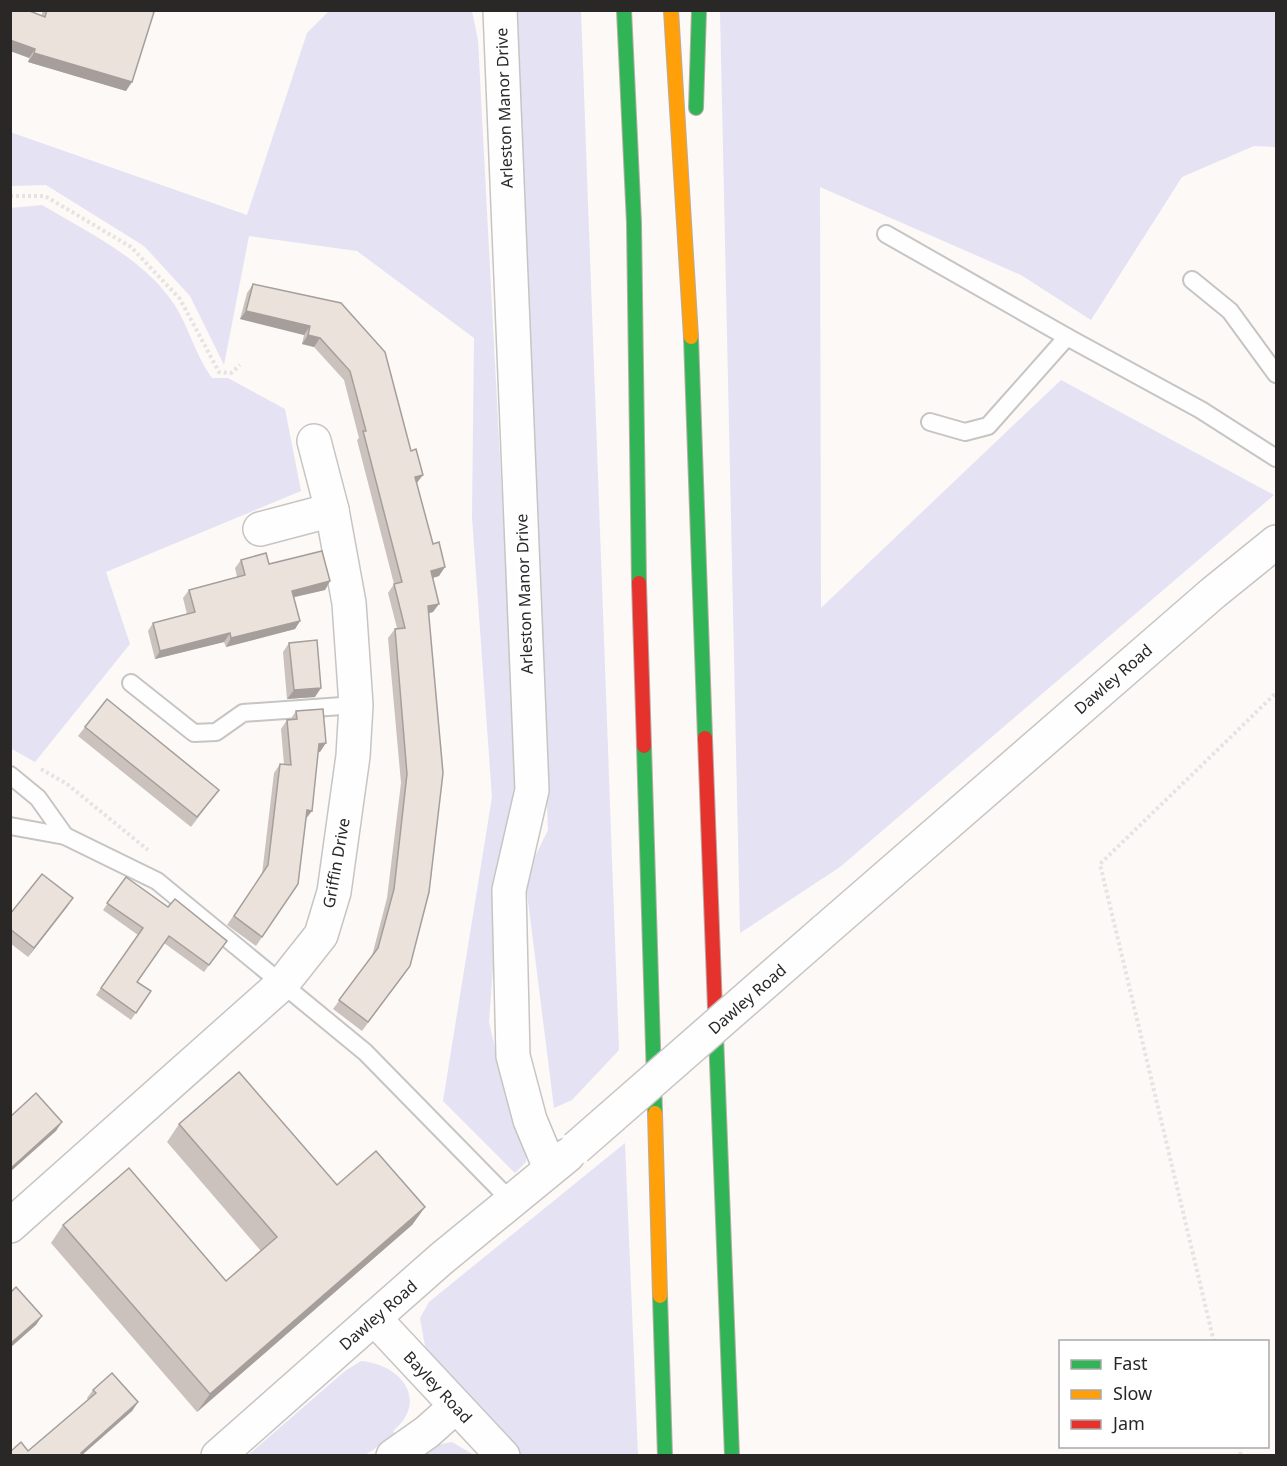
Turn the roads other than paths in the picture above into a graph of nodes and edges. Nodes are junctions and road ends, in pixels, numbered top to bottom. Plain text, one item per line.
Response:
1 (500, 10) edge
2 (624, 10) edge
3 (670, 10) edge
4 (699, 10) edge
5 (695, 128) dead end
6 (694, 152) dead end
7 (886, 234) dead end
8 (1192, 280) dead end
9 (689, 292) junction
10 (1067, 337) junction
11 (1276, 374) edge
12 (930, 422) dead end
13 (314, 441) dead end
14 (1276, 458) edge
15 (332, 510) junction
16 (260, 529) dead end
17 (1276, 542) edge
18 (131, 684) dead end
19 (356, 705) junction
20 (10, 775) edge
21 (10, 825) edge
22 (65, 836) junction
23 (283, 983) junction
24 (550, 1168) junction
25 (511, 1201) junction
26 (10, 1226) edge
27 (374, 1318) junction
28 (455, 1407) junction
29 (218, 1455) edge
30 (393, 1455) edge
31 (503, 1455) edge
32 (665, 1455) edge
33 (732, 1455) edge

1 - 24 street, Arleston Manor Drive
2 - 32 highway
3 - 9 highway
4 - 5 highway
6 - 9 highway
7 - 10 lane
8 - 11 lane
9 - 33 highway
10 - 12 lane
10 - 14 lane
13 - 15 street, Griffin Drive
15 - 16 street
15 - 19 street, Griffin Drive
17 - 24 street, Dawley Road, bridge
18 - 19 lane
19 - 23 street, Griffin Drive
20 - 22 lane
21 - 22 lane
22 - 23 lane
23 - 25 lane
23 - 26 street, Griffin Drive
24 - 25 street, Dawley Road
25 - 27 street, Dawley Road
27 - 28 street, Bayley Road
27 - 29 street, Dawley Road
28 - 30 street
28 - 31 street, Bayley Road

